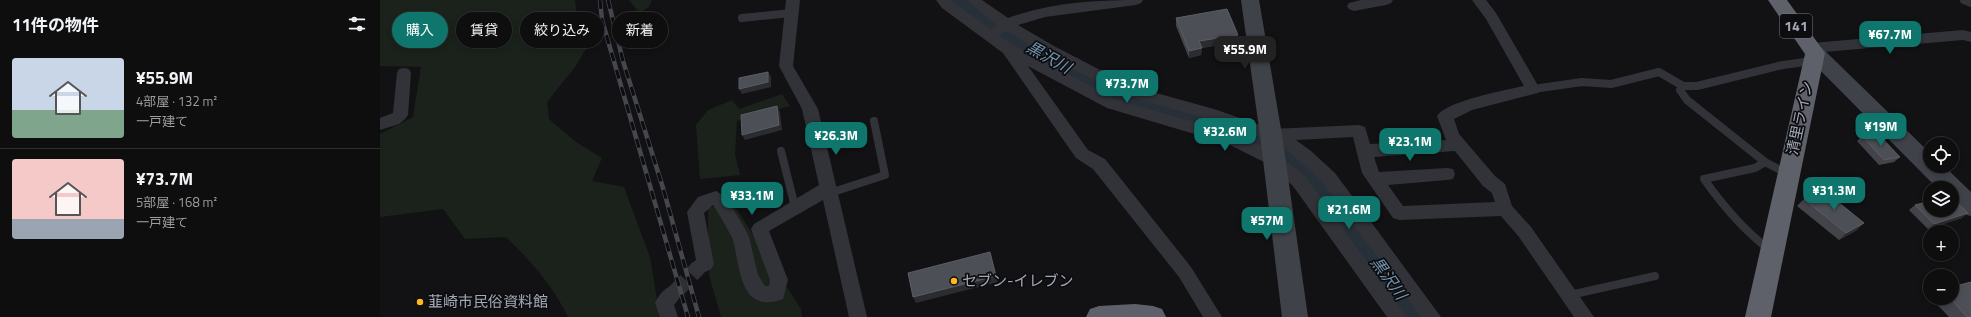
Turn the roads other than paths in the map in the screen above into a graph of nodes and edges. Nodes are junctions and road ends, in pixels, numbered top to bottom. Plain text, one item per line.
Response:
1 (943, 0) edge
2 (973, 0) edge
3 (1136, 0) edge
4 (1250, 0) edge
5 (1386, 0) edge
6 (1479, 0) edge
7 (1777, 0) edge
8 (1964, 0) edge
9 (1971, 3) edge
10 (792, 6) edge
11 (1354, 6) dead end
12 (1034, 7) edge
13 (742, 18) dead end
14 (999, 30) junction
15 (1971, 37) edge
16 (1008, 49) junction
17 (1813, 54) junction
18 (1086, 69) junction
19 (404, 73) dead end
20 (1072, 83) junction
21 (1683, 86) junction
22 (1533, 90) junction
23 (1169, 111) junction
24 (874, 121) dead end
25 (380, 124) edge
26 (1271, 135) junction
27 (1459, 145) junction
28 (1364, 150) junction
29 (781, 151) dead end
30 (1274, 160) junction
31 (1765, 162) junction
32 (1447, 174) dead end
33 (1788, 174) junction
34 (1374, 179) junction
35 (829, 191) junction
36 (795, 207) junction
37 (1971, 207) edge
38 (1505, 209) junction
39 (1772, 251) junction
40 (1375, 262) junction
41 (698, 268) tunnel mouth
42 (1655, 276) dead end
43 (675, 292) tunnel mouth
44 (1570, 295) junction
45 (669, 317) edge
46 (858, 317) edge
47 (1099, 317) edge
48 (1153, 317) edge
49 (1213, 317) edge
50 (1295, 317) edge
51 (1398, 317) edge
52 (1432, 317) edge
53 (1585, 317) edge
54 (1758, 317) edge

1 - 14 street
2 - 14 street
3 - 12 street
4 - 26 street
5 - 11 street
6 - 22 street
7 - 17 highway, 141
8 - 9 lane
10 - 13 lane
10 - 35 street
12 - 14 street
14 - 16 street
14 - 18 street
15 - 17 street
16 - 20 street
16 - 49 street
17 - 21 lane
17 - 33 highway, 清里ライン
17 - 37 street
18 - 20 street
18 - 23 street
19 - 25 street
20 - 23 street
21 - 22 lane
21 - 31 lane
22 - 27 street
23 - 26 street
23 - 30 street
24 - 35 lane
26 - 28 street
26 - 30 street
26 - 40 street
27 - 28 street
27 - 38 street
28 - 34 street
29 - 36 lane
30 - 40 street
30 - 50 street
31 - 33 lane
31 - 39 lane
32 - 34 street
33 - 39 highway, 清里ライン
34 - 38 street
35 - 36 street
35 - 46 street
36 - 41 street
38 - 44 street
39 - 54 highway, 清里ライン
40 - 51 street
40 - 52 street
42 - 44 lane
43 - 45 street
44 - 53 street
47 - 48 highway

